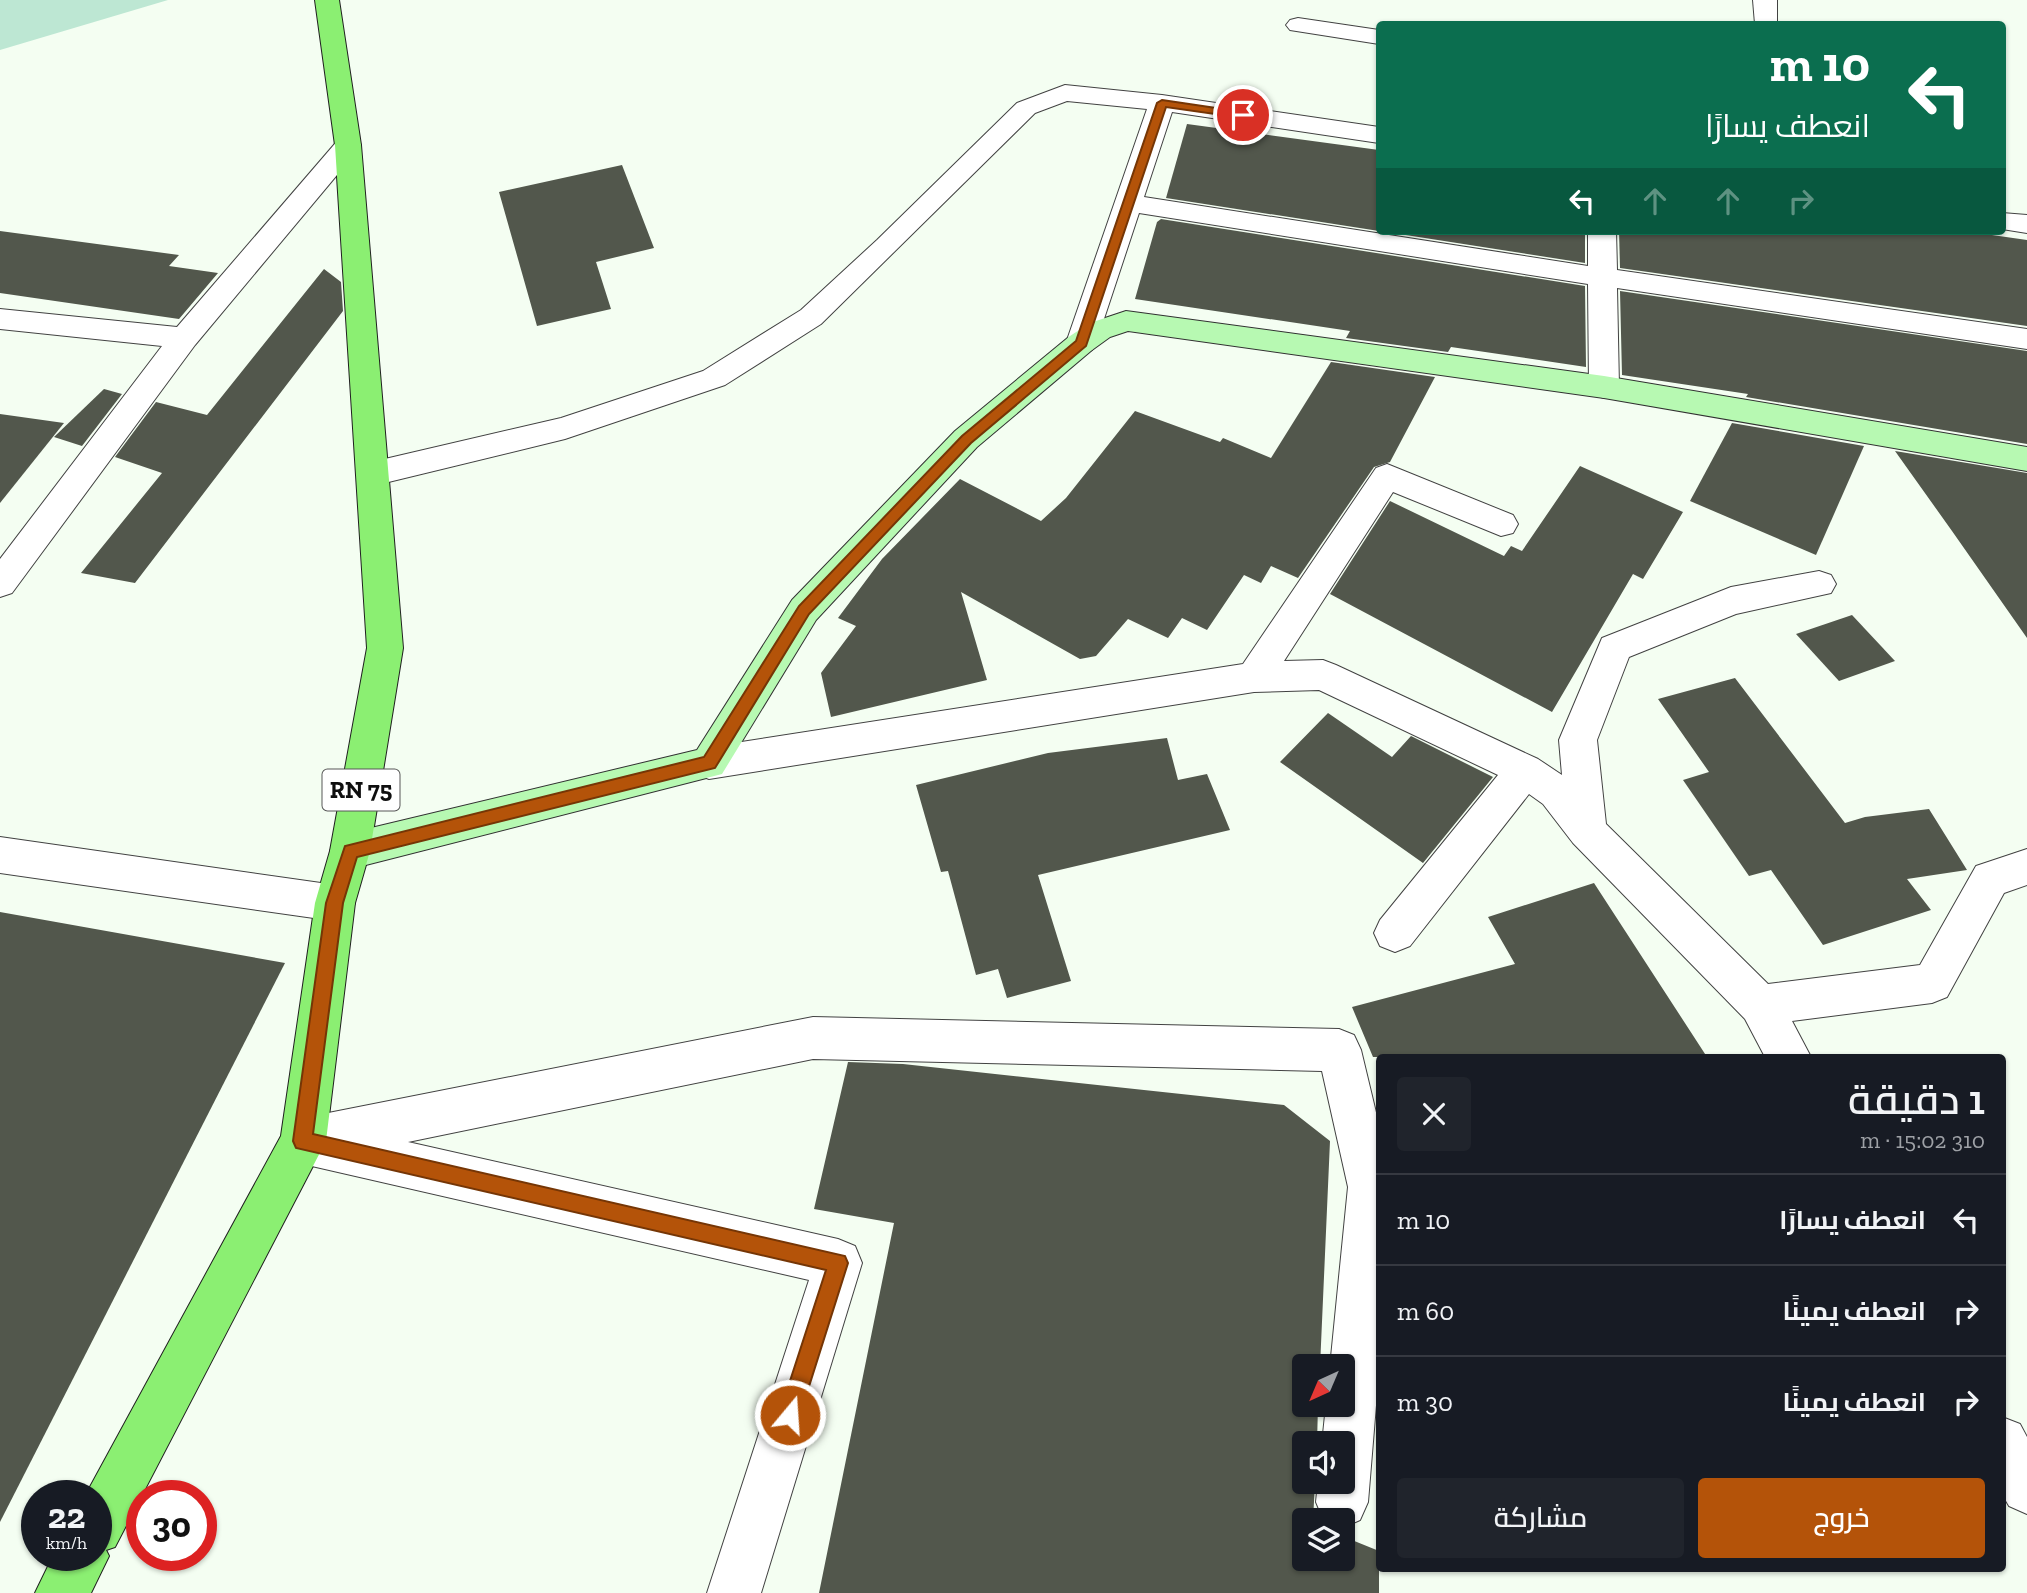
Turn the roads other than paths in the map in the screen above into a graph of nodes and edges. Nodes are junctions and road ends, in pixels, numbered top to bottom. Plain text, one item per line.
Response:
1 (327, 0) edge
2 (1765, 0) edge
3 (1766, 21) edge
4 (1298, 25) dead end
5 (1376, 37) edge
6 (1162, 103) junction
7 (1376, 135) edge
8 (348, 145) junction
9 (1130, 203) junction
10 (2006, 221) edge
11 (2027, 224) edge
12 (1602, 235) edge
13 (1602, 277) junction
14 (0, 319) edge
15 (184, 338) junction
16 (2027, 339) edge
17 (1081, 343) junction
18 (1604, 387) junction
19 (2027, 459) edge
20 (372, 474) junction
21 (1501, 524) dead end
22 (0, 584) edge
23 (1819, 584) dead end
24 (1255, 677) junction
25 (709, 763) junction
26 (1525, 770) junction
27 (1587, 831) junction
28 (350, 851) junction
29 (0, 855) edge
30 (2027, 867) edge
31 (335, 903) junction
32 (1395, 933) dead end
33 (1760, 1004) junction
34 (1787, 1054) edge
35 (303, 1141) junction
36 (1375, 1187) edge
37 (2006, 1449) edge
38 (2027, 1488) edge
39 (112, 1498) edge
40 (1342, 1502) dead end
41 (74, 1571) edge
42 (62, 1593) edge
43 (734, 1593) edge

1 - 8 main road, RN 75
2 - 3 street
4 - 5 street
6 - 7 street
6 - 9 street
6 - 20 street
8 - 15 street
8 - 20 main road, RN 75
9 - 13 street
9 - 17 street
10 - 11 street
12 - 13 street
13 - 16 street
13 - 18 street
14 - 15 street
15 - 22 street
17 - 18 street
17 - 25 street
18 - 19 street
20 - 28 main road, RN 75
21 - 24 street
23 - 27 street
24 - 25 street
24 - 26 street
25 - 28 street
26 - 27 street
26 - 32 street
27 - 33 street
28 - 31 main road, RN 75
29 - 31 street
30 - 33 street
31 - 35 main road, RN 75
33 - 34 street
35 - 36 street
35 - 39 main road, RN 75
35 - 43 street
36 - 40 street
37 - 38 street
41 - 42 main road

